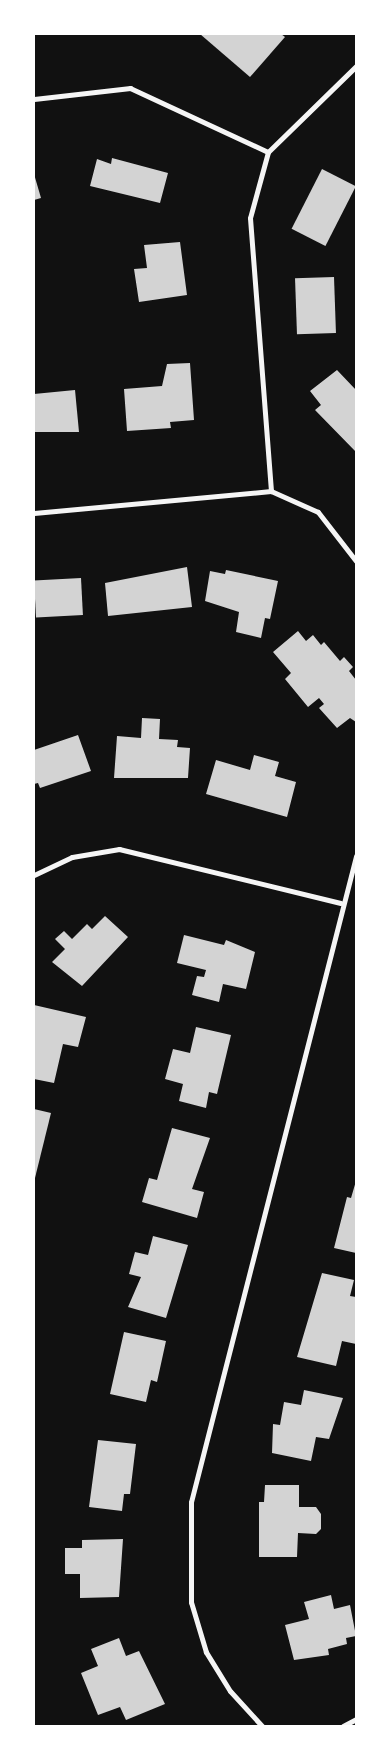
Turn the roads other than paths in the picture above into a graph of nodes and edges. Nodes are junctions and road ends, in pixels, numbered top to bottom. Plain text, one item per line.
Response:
1 (356, 66) edge
2 (34, 99) edge
3 (268, 152) junction
4 (271, 491) junction
5 (34, 513) edge
6 (356, 561) edge
7 (356, 856) edge
8 (34, 875) edge
9 (341, 903) junction
10 (356, 1719) edge
11 (262, 1726) edge
12 (343, 1726) edge

1 - 3 street
2 - 3 street
3 - 4 street
4 - 5 street
4 - 6 street
7 - 9 street
8 - 9 street
9 - 11 street
10 - 12 street

